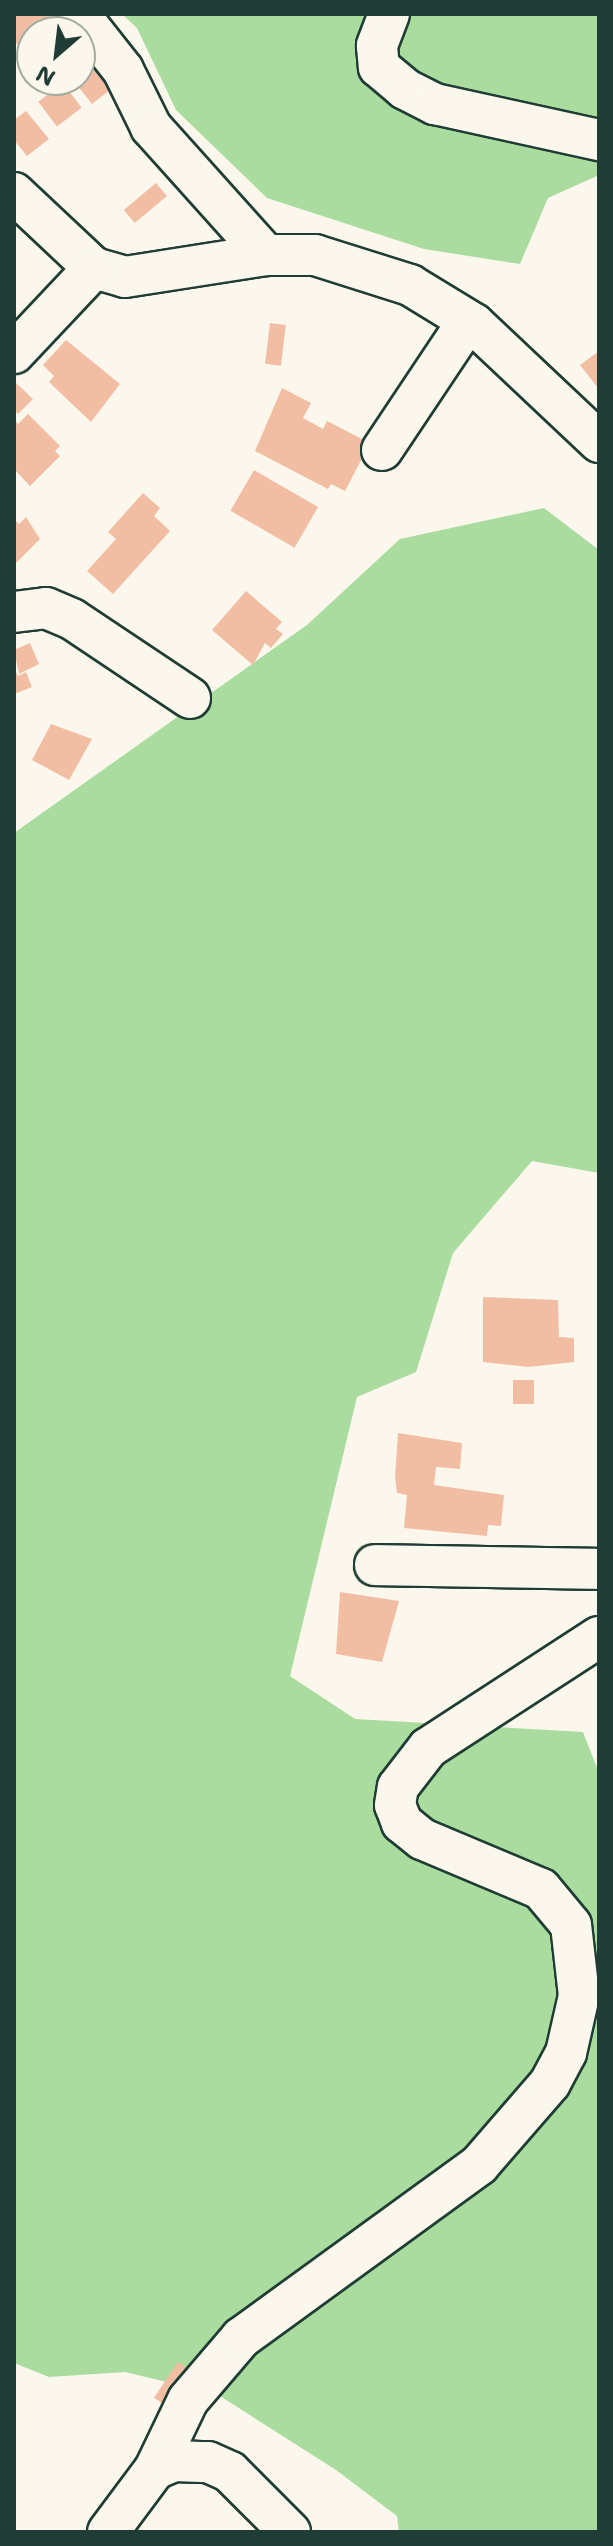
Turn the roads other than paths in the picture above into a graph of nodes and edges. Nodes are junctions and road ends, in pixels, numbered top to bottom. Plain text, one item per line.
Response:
1 (79, 14) edge
2 (389, 14) edge
3 (599, 140) edge
4 (14, 193) edge
5 (266, 255) junction
6 (94, 268) junction
7 (468, 321) junction
8 (14, 353) edge
9 (599, 442) edge
10 (382, 450) dead end
11 (14, 612) edge
12 (190, 698) dead end
13 (375, 1565) dead end
14 (599, 1569) edge
15 (599, 1637) edge
16 (155, 2469) junction
17 (108, 2532) edge
18 (290, 2532) edge

1 - 5 street
2 - 3 street
4 - 6 street
5 - 6 street
5 - 7 street
6 - 8 street
7 - 9 street
7 - 10 street
11 - 12 street
13 - 14 street
15 - 16 street
16 - 17 street
16 - 18 street

